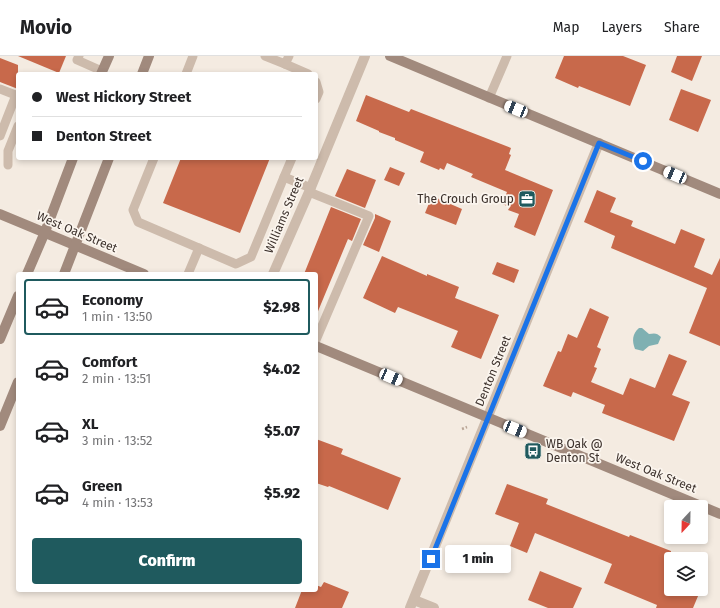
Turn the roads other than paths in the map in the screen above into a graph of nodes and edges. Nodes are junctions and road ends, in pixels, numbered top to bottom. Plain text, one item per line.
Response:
1 (79, 56) edge
2 (108, 56) edge
3 (149, 56) edge
4 (193, 56) edge
5 (265, 56) edge
6 (365, 56) edge
7 (390, 56) edge
8 (507, 56) edge
9 (287, 60) edge
10 (100, 72) edge
11 (102, 72) edge
12 (143, 72) edge
13 (187, 72) edge
14 (305, 72) edge
15 (0, 89) edge
16 (16, 95) edge
17 (16, 97) edge
18 (489, 98) junction
19 (16, 131) edge
20 (0, 136) edge
21 (599, 143) junction
22 (72, 160) edge
23 (108, 160) edge
24 (153, 160) edge
25 (291, 160) edge
26 (8, 165) dead end
27 (284, 177) junction
28 (310, 190) junction
29 (720, 194) edge
30 (0, 214) edge
31 (45, 232) junction
32 (75, 245) junction
33 (199, 248) junction
34 (28, 272) edge
35 (65, 272) edge
36 (139, 272) edge
37 (189, 272) edge
38 (274, 272) edge
39 (16, 301) edge
40 (318, 335) edge
41 (0, 339) edge
42 (318, 347) edge
43 (16, 391) edge
44 (488, 418) junction
45 (0, 426) edge
46 (720, 514) edge
47 (412, 604) edge
48 (434, 608) edge

1 - 10 lane
2 - 11 main road
3 - 12 main road
4 - 13 lane
5 - 9 lane
6 - 28 street, Williams Street
7 - 18 main road
8 - 18 lane
9 - 14 lane
15 - 16 lane
17 - 20 lane
18 - 21 main road
19 - 26 lane
21 - 29 main road
21 - 44 street, Denton Street
22 - 31 main road
23 - 32 main road
24 - 33 lane
25 - 27 lane
27 - 28 lane
27 - 33 lane
28 - 38 street, Williams Street
28 - 40 lane
30 - 31 main road, West Oak Street
31 - 32 main road, West Oak Street
31 - 34 main road
32 - 35 main road
32 - 36 main road, West Oak Street
33 - 37 lane
39 - 41 main road
42 - 44 main road, West Oak Street
43 - 45 main road
44 - 46 main road, West Oak Street
44 - 47 street, Denton Street
47 - 48 street

